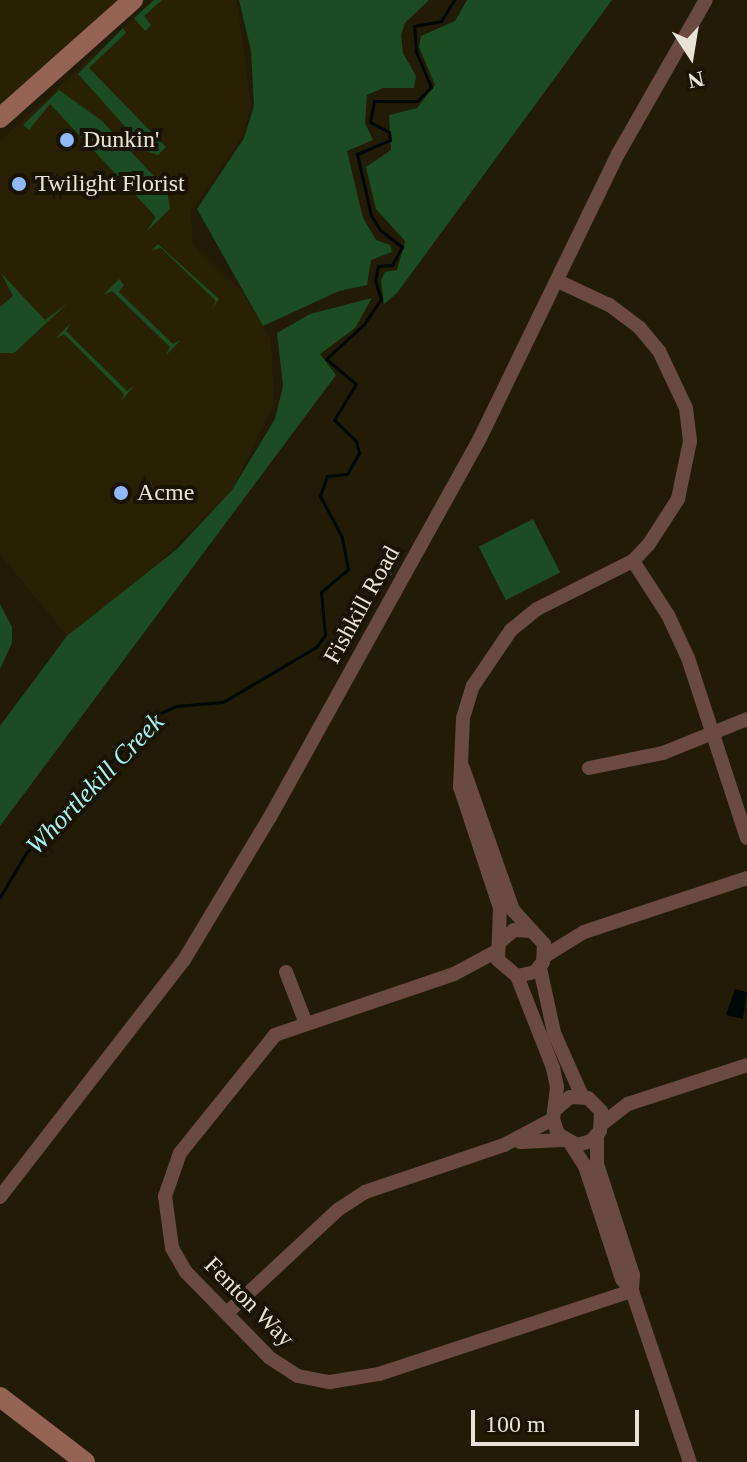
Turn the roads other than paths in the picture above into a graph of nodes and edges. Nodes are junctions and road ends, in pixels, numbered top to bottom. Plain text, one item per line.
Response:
1 (133, 0) edge
2 (706, 0) edge
3 (0, 118) edge
4 (560, 282) junction
5 (633, 561) junction
6 (747, 719) edge
7 (713, 731) junction
8 (463, 767) junction
9 (589, 768) dead end
10 (747, 838) edge
11 (747, 878) edge
12 (534, 932) junction
13 (584, 932) junction
14 (499, 946) junction
15 (542, 962) junction
16 (286, 972) dead end
17 (511, 973) junction
18 (454, 974) junction
19 (305, 1021) junction
20 (747, 1065) edge
21 (588, 1098) junction
22 (628, 1104) junction
23 (554, 1114) junction
24 (599, 1130) junction
25 (566, 1142) junction
26 (504, 1145) junction
27 (0, 1197) edge
28 (632, 1291) junction
29 (228, 1312) junction
30 (0, 1397) edge
31 (85, 1462) edge
32 (690, 1462) edge

1 - 3 main road
2 - 4 street, Fishkill Road
4 - 5 street
4 - 27 street, Fishkill Road
5 - 7 street
5 - 8 street
6 - 7 street
7 - 9 street
7 - 10 street
8 - 12 street
8 - 14 street
11 - 13 street
12 - 13 street
12 - 14 street, Fenton Way
12 - 15 street
13 - 15 street
14 - 17 street
14 - 18 street, Fenton Way
15 - 17 street, Fenton Way
15 - 21 street
16 - 19 street
17 - 18 street, Fenton Way
17 - 23 street
18 - 19 street, Fenton Way
19 - 29 street, Fenton Way
20 - 22 street
21 - 22 street
21 - 23 street
21 - 24 street
22 - 24 street
23 - 25 street
23 - 26 street
24 - 25 street
24 - 28 street
25 - 26 street
25 - 28 street
26 - 29 street
28 - 29 street, Fenton Way
28 - 32 street
30 - 31 main road

